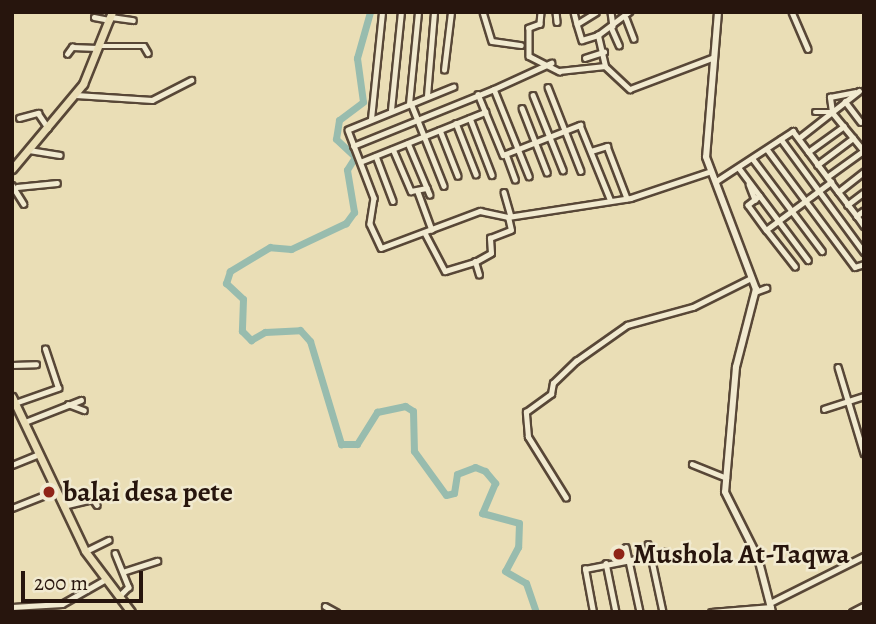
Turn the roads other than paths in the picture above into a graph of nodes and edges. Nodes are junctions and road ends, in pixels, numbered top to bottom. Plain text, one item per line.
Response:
1 (382, 12) edge
2 (401, 12) edge
3 (418, 12) edge
4 (434, 12) edge
5 (451, 12) edge
6 (483, 12) edge
7 (541, 12) edge
8 (556, 12) edge
9 (574, 12) edge
10 (611, 12) edge
11 (629, 12) edge
12 (718, 12) edge
13 (792, 12) edge
14 (594, 13) edge
15 (111, 16) edge
16 (94, 17) dead end
17 (626, 18) junction
18 (133, 20) dead end
19 (557, 22) dead end
20 (577, 24) junction
21 (612, 26) junction
22 (598, 35) junction
23 (634, 39) dead end
24 (521, 45) dead end
25 (619, 45) dead end
26 (102, 47) junction
27 (808, 49) dead end
28 (604, 52) junction
29 (148, 53) dead end
30 (67, 54) dead end
31 (585, 58) dead end
32 (712, 58) junction
33 (551, 63) junction
34 (605, 66) junction
35 (444, 70) dead end
36 (191, 80) dead end
37 (454, 87) dead end
38 (548, 87) dead end
39 (494, 89) junction
40 (478, 94) junction
41 (76, 95) junction
42 (533, 95) dead end
43 (427, 96) junction
44 (845, 101) junction
45 (410, 103) junction
46 (522, 108) dead end
47 (391, 110) junction
48 (485, 111) junction
49 (815, 112) dead end
50 (832, 112) junction
51 (19, 118) dead end
52 (470, 118) junction
53 (371, 119) junction
54 (415, 120) junction
55 (861, 122) dead end
56 (456, 123) junction
57 (844, 125) junction
58 (48, 128) junction
59 (809, 129) junction
60 (440, 130) junction
61 (565, 130) junction
62 (793, 131) junction
63 (424, 136) junction
64 (549, 136) junction
65 (799, 138) junction
66 (854, 138) junction
67 (781, 139) junction
68 (535, 142) junction
69 (408, 143) junction
70 (353, 146) junction
71 (393, 149) junction
72 (518, 149) junction
73 (767, 149) junction
74 (29, 150) junction
75 (591, 151) junction
76 (864, 151) edge
77 (808, 152) junction
78 (60, 155) dead end
79 (506, 155) junction
80 (376, 156) junction
81 (752, 159) junction
82 (360, 162) junction
83 (817, 165) junction
84 (739, 168) junction
85 (12, 169) edge
86 (563, 170) dead end
87 (581, 171) dead end
88 (711, 171) junction
89 (547, 172) dead end
90 (864, 172) edge
91 (476, 174) dead end
92 (458, 176) dead end
93 (492, 176) dead end
94 (529, 176) dead end
95 (515, 178) dead end
96 (829, 180) junction
97 (715, 182) junction
98 (57, 183) dead end
99 (15, 186) edge
100 (444, 186) dead end
101 (427, 188) junction
102 (819, 191) junction
103 (418, 192) junction
104 (504, 192) dead end
105 (838, 192) junction
106 (864, 192) edge
107 (430, 195) dead end
108 (627, 198) junction
109 (757, 198) junction
110 (610, 199) junction
111 (393, 201) dead end
112 (805, 201) junction
113 (24, 204) dead end
114 (847, 205) junction
115 (792, 211) junction
116 (861, 214) edge
117 (510, 216) junction
118 (779, 220) junction
119 (864, 226) edge
120 (432, 230) junction
121 (766, 230) junction
122 (425, 233) junction
123 (822, 251) dead end
124 (864, 252) edge
125 (808, 260) dead end
126 (475, 262) junction
127 (864, 264) edge
128 (795, 268) dead end
129 (479, 275) dead end
130 (754, 277) junction
131 (766, 288) dead end
132 (755, 292) junction
133 (45, 349) dead end
134 (36, 364) dead end
135 (12, 365) edge
136 (838, 367) dead end
137 (864, 396) edge
138 (14, 400) edge
139 (81, 400) dead end
140 (847, 401) junction
141 (68, 404) junction
142 (824, 409) dead end
143 (84, 410) dead end
144 (16, 415) edge
145 (24, 423) junction
146 (864, 453) edge
147 (39, 454) junction
148 (692, 464) dead end
149 (12, 465) edge
150 (727, 479) junction
151 (55, 491) junction
152 (566, 498) dead end
153 (97, 505) dead end
154 (62, 506) junction
155 (12, 508) edge
156 (109, 541) dead end
157 (648, 544) dead end
158 (626, 547) dead end
159 (85, 551) junction
160 (664, 552) dead end
161 (115, 553) dead end
162 (651, 556) junction
163 (864, 556) edge
164 (629, 559) junction
165 (157, 561) dead end
166 (606, 563) junction
167 (123, 572) junction
168 (106, 579) junction
169 (119, 597) junction
170 (325, 606) dead end
171 (864, 606) edge
172 (12, 607) edge
173 (771, 607) edge
174 (131, 612) edge
175 (336, 612) edge
176 (593, 612) edge
177 (616, 612) edge
178 (640, 612) edge
179 (663, 612) edge
180 (711, 612) edge
181 (852, 612) edge

1 - 53 street
2 - 47 street
3 - 45 street
4 - 43 street
5 - 35 street
6 - 24 street
7 - 33 street
8 - 19 street
9 - 20 street
10 - 21 street
11 - 17 street
12 - 32 street
13 - 27 street
14 - 20 street
15 - 16 street
15 - 18 street
15 - 26 main road
17 - 21 street
17 - 23 street
20 - 22 street
21 - 22 street
21 - 25 street
22 - 28 street
26 - 29 street
26 - 30 street
26 - 41 main road
28 - 31 street
28 - 34 street
32 - 34 street
32 - 88 street
33 - 34 street
33 - 39 street
36 - 41 street
37 - 43 street
38 - 61 street
39 - 40 street
39 - 72 street
40 - 48 street
40 - 54 street
41 - 58 main road
42 - 64 street
43 - 45 street
44 - 50 street
44 - 50 street
44 - 55 street
45 - 47 street
45 - 54 street
46 - 68 street
47 - 53 street
48 - 52 street
48 - 79 street
49 - 50 street
50 - 57 street
50 - 59 street
51 - 58 street
52 - 56 street
52 - 93 street
53 - 70 street
54 - 63 street
54 - 70 street
56 - 60 street
56 - 91 street
57 - 66 street
57 - 77 street
58 - 74 main road
59 - 62 street
59 - 65 street
60 - 63 street
60 - 92 street
61 - 64 street
61 - 75 street
61 - 87 street
62 - 65 street
62 - 67 street
63 - 69 street
63 - 100 street
64 - 68 street
64 - 86 street
65 - 77 street
66 - 76 street
66 - 83 street
67 - 73 street
67 - 102 street
68 - 72 street
68 - 89 street
69 - 71 street
69 - 101 street
70 - 82 street
71 - 80 street
71 - 103 street
72 - 79 street
72 - 94 street
73 - 81 street
73 - 112 street
74 - 78 street
74 - 85 main road
75 - 108 street
75 - 110 street
76 - 96 street
77 - 83 street
79 - 95 street
80 - 82 street
80 - 111 street
81 - 84 street
81 - 115 street
82 - 122 street
83 - 96 street
84 - 97 street
84 - 109 street
88 - 97 street
88 - 108 street
90 - 105 street
96 - 102 street
96 - 105 street
97 - 130 street
98 - 99 street
99 - 113 street
101 - 103 street
101 - 107 street
102 - 112 street
102 - 124 street
103 - 120 street
104 - 117 street
105 - 114 street
106 - 114 street
108 - 110 street
109 - 118 street
109 - 121 street
110 - 117 street
112 - 115 street
112 - 127 street
114 - 116 street
115 - 118 street
115 - 123 street
116 - 119 street
117 - 120 street
117 - 126 street
118 - 121 street
118 - 125 street
120 - 122 street
121 - 128 street
122 - 126 street
126 - 129 street
130 - 132 street
130 - 152 street
131 - 132 street
132 - 150 street
133 - 138 street
134 - 135 street
136 - 140 street
137 - 140 street
138 - 144 main road
139 - 141 street
140 - 142 street
140 - 146 street
141 - 143 street
141 - 145 street
144 - 145 main road
145 - 147 main road
147 - 149 street
147 - 151 main road
148 - 150 street
150 - 173 street
151 - 154 main road
151 - 155 street
153 - 154 street
154 - 159 main road
156 - 159 street
157 - 162 street
158 - 164 street
159 - 168 main road
160 - 162 street
161 - 167 street
162 - 164 street
162 - 179 street
163 - 173 street
164 - 166 street
164 - 178 street
165 - 167 street
166 - 176 street
166 - 177 street
167 - 169 street
168 - 169 main road
168 - 172 street
169 - 174 main road
170 - 175 street
171 - 181 street
173 - 180 street

